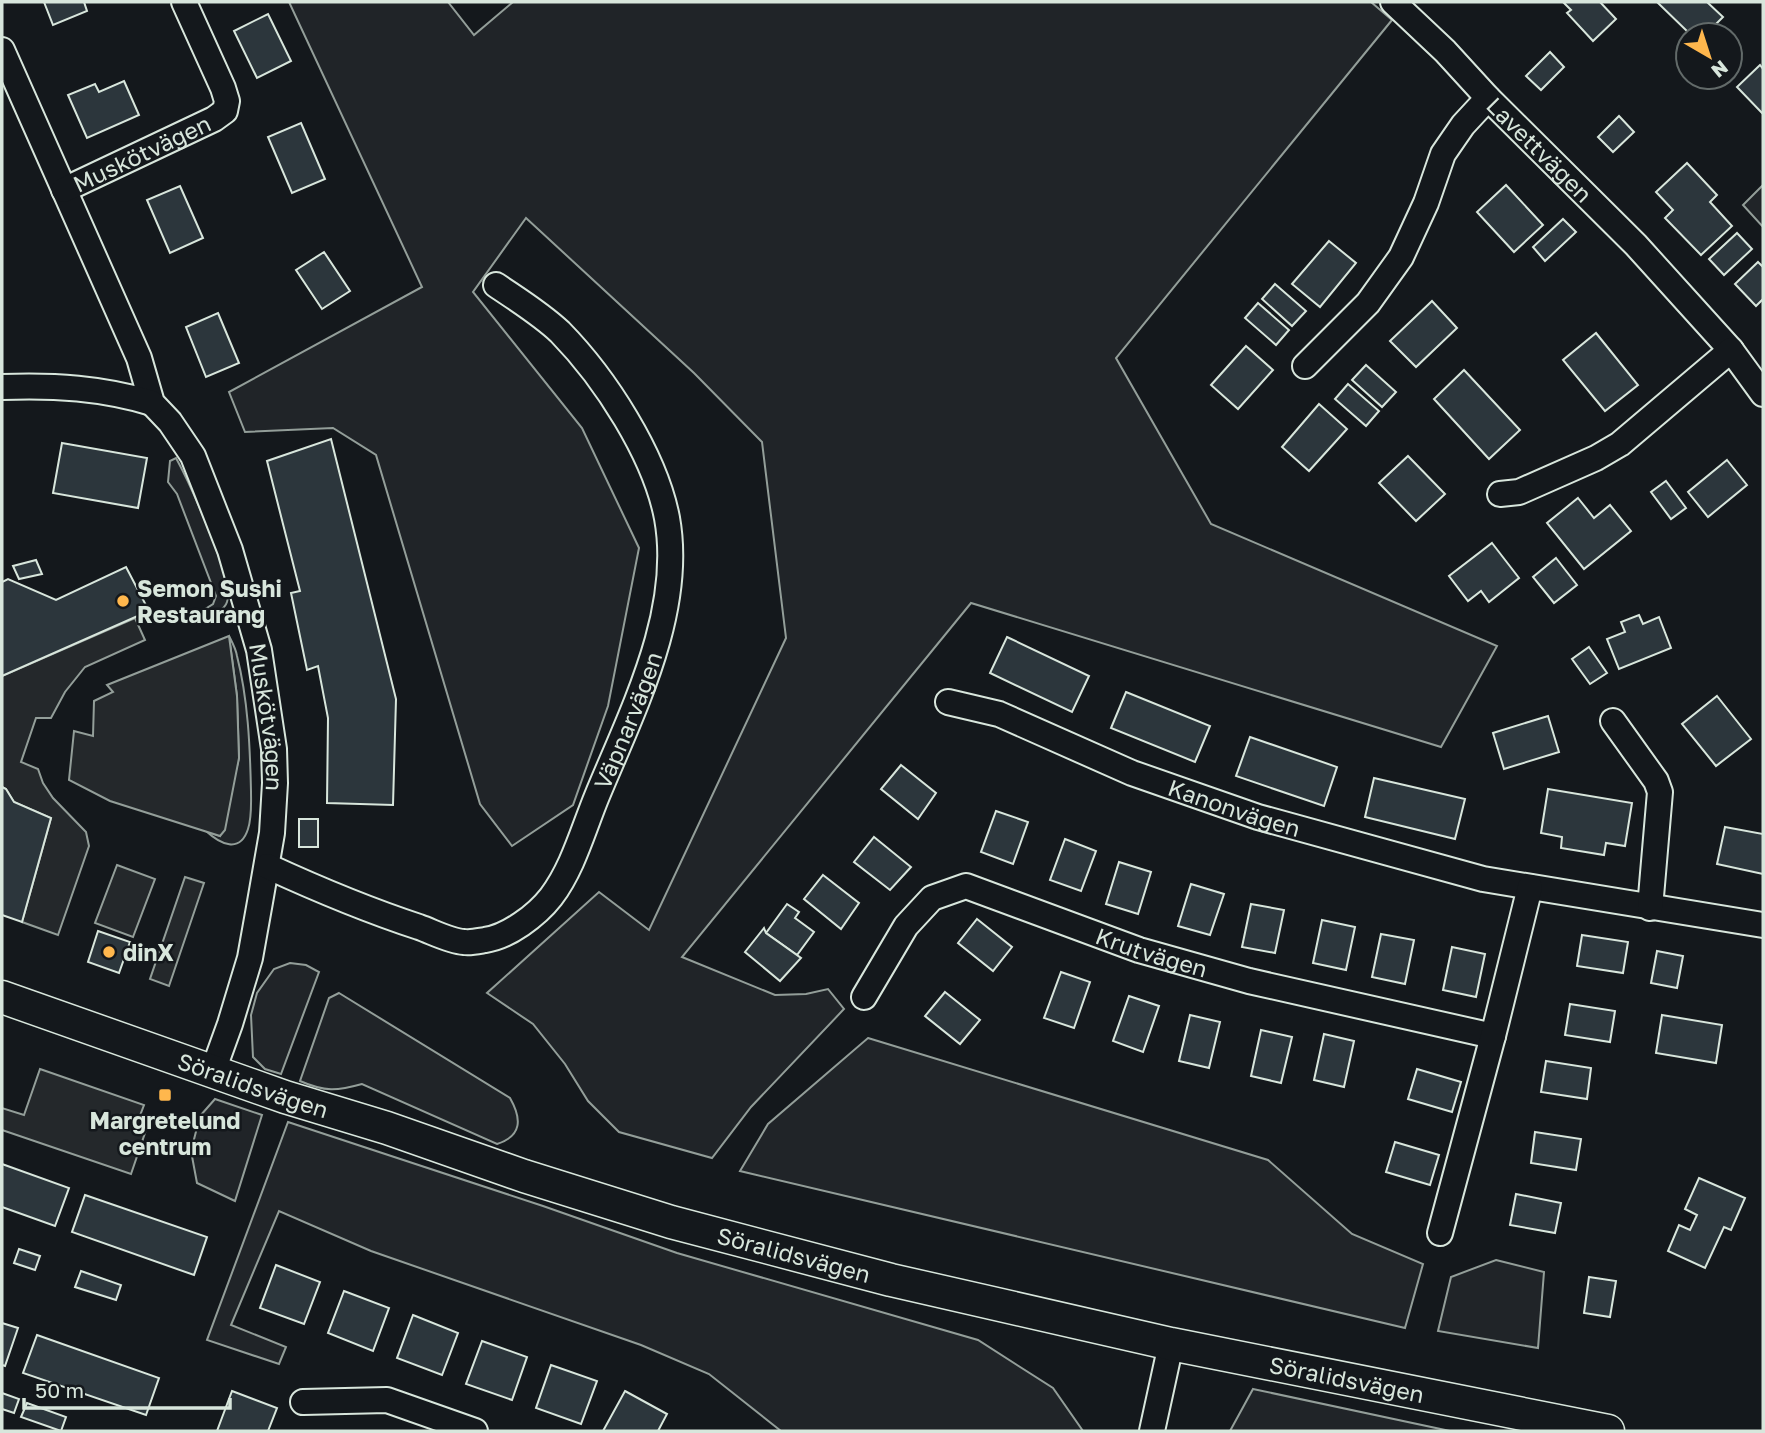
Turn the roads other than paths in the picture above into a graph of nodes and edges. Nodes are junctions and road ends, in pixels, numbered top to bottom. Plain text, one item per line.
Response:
1 (184, 2) edge
2 (1393, 2) edge
3 (2, 50) edge
4 (1488, 98) junction
5 (64, 190) junction
6 (496, 285) dead end
7 (1731, 350) junction
8 (1305, 366) dead end
9 (2, 387) edge
10 (1763, 394) edge
11 (152, 403) junction
12 (1500, 494) dead end
13 (948, 702) dead end
14 (1614, 720) dead end
15 (267, 866) junction
16 (1530, 887) junction
17 (1650, 908) junction
18 (1763, 925) edge
19 (2, 997) edge
20 (864, 997) dead end
21 (1493, 1037) junction
22 (212, 1071) junction
23 (1440, 1233) dead end
24 (1171, 1344) junction
25 (303, 1402) dead end
26 (475, 1431) edge
27 (1152, 1431) edge
28 (1608, 1431) edge

1 - 5 street, Muskötvägen
2 - 4 street
3 - 5 street, Muskötvägen
4 - 7 street, Lavettvägen
4 - 8 street, Lavettvägen
5 - 11 street, Muskötvägen
6 - 15 street, Väpnarvägen
7 - 10 street, Lavettvägen
7 - 12 street
9 - 11 street
11 - 15 street, Muskötvägen
13 - 16 street, Kanonvägen
14 - 17 street
15 - 22 street, Muskötvägen
16 - 17 street, Kanonvägen
16 - 21 street
17 - 18 street, Kanonvägen
19 - 22 street, Söralidsvägen
20 - 21 street, Krutvägen
21 - 23 street
22 - 24 street, Söralidsvägen
24 - 27 street
24 - 28 street, Söralidsvägen
25 - 26 street

